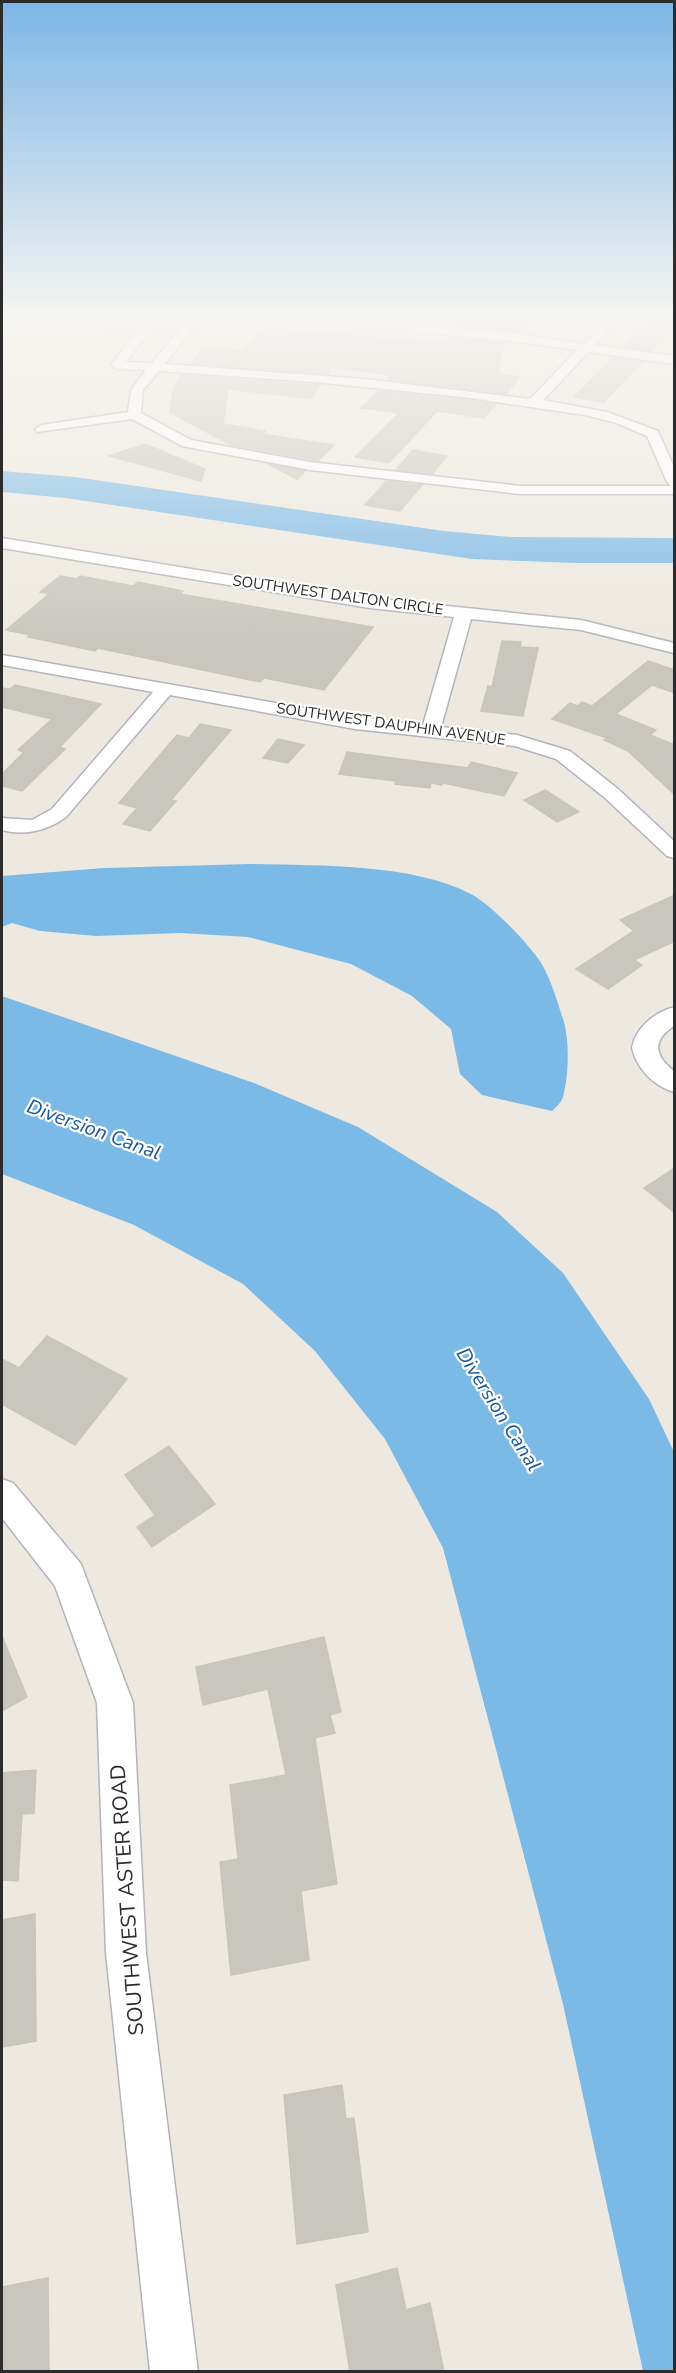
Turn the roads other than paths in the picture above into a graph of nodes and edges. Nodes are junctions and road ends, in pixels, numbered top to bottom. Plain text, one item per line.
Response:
1 (57, 427) edge
2 (156, 427) edge
3 (639, 427) edge
4 (42, 429) dead end
5 (675, 482) edge
6 (675, 490) edge
7 (2, 543) edge
8 (464, 614) junction
9 (675, 648) edge
10 (2, 660) edge
11 (166, 689) junction
12 (431, 730) junction
13 (2, 824) edge
14 (675, 852) edge
15 (675, 1015) edge
16 (675, 1083) edge
17 (2, 1494) edge
18 (174, 2372) edge

1 - 4 street
2 - 6 street
3 - 5 street
7 - 8 street, SOUTHWEST DALTON CIRCLE
8 - 9 street, SOUTHWEST DALTON CIRCLE
8 - 12 street
10 - 11 street, SOUTHWEST DAUPHIN AVENUE
11 - 12 street, SOUTHWEST DAUPHIN AVENUE
11 - 13 street
12 - 14 street, SOUTHWEST DAUPHIN AVENUE
15 - 16 street
17 - 18 street, SOUTHWEST ASTER ROAD

